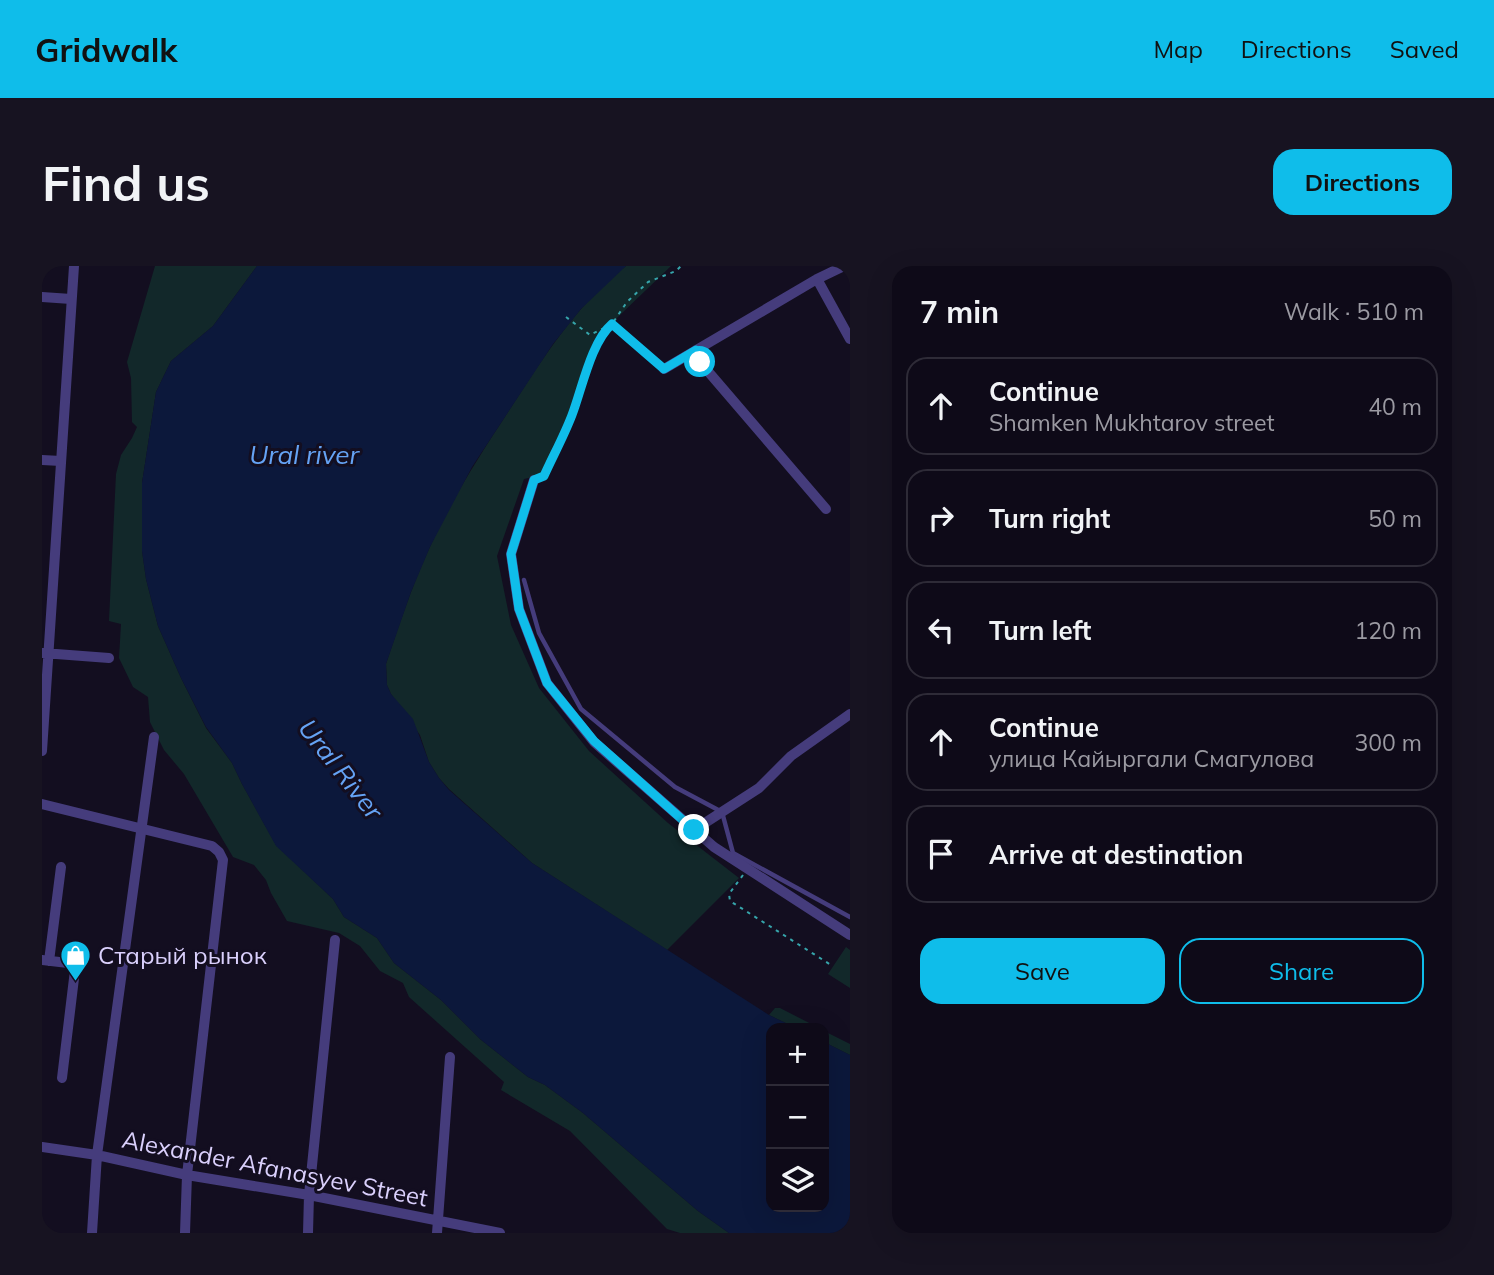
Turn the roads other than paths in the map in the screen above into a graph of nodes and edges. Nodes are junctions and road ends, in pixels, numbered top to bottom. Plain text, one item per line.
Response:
1 (74, 266) edge
2 (844, 266) edge
3 (817, 279) junction
4 (42, 297) edge
5 (71, 299) junction
6 (850, 339) edge
7 (696, 350) junction
8 (664, 369) road end
9 (42, 460) edge
10 (61, 461) junction
11 (534, 480) road end
12 (826, 509) dead end
13 (524, 580) dead end
14 (45, 653) edge
15 (109, 658) dead end
16 (850, 714) edge
17 (154, 737) dead end
18 (42, 751) edge
19 (42, 804) edge
20 (722, 812) junction
21 (142, 829) junction
22 (694, 830) junction
23 (61, 867) dead end
24 (850, 917) edge
25 (850, 935) edge
26 (335, 940) dead end
27 (45, 960) edge
28 (450, 1057) dead end
29 (62, 1078) dead end
30 (42, 1147) edge
31 (97, 1155) junction
32 (187, 1175) junction
33 (309, 1195) junction
34 (438, 1220) junction
35 (92, 1233) edge
36 (185, 1233) edge
37 (308, 1233) edge
38 (437, 1233) edge
39 (500, 1233) edge

1 - 5 street
2 - 3 street
3 - 6 street
3 - 7 street
4 - 5 street
5 - 10 street
7 - 8 street
7 - 12 street
9 - 10 street
10 - 14 street
11 - 22 street
13 - 20 lane
14 - 15 street
14 - 18 street
16 - 20 street
17 - 21 street
19 - 21 street
20 - 22 street
20 - 24 lane
21 - 31 street
21 - 32 street
22 - 25 street
23 - 27 street
26 - 33 street
27 - 29 street
28 - 34 street
30 - 31 street, Alexander Afanasyev Street
31 - 32 street, Alexander Afanasyev Street
31 - 35 street
32 - 33 street, Alexander Afanasyev Street
32 - 36 street
33 - 34 street, Alexander Afanasyev Street
33 - 37 street
34 - 38 street
34 - 39 street, Alexander Afanasyev Street

